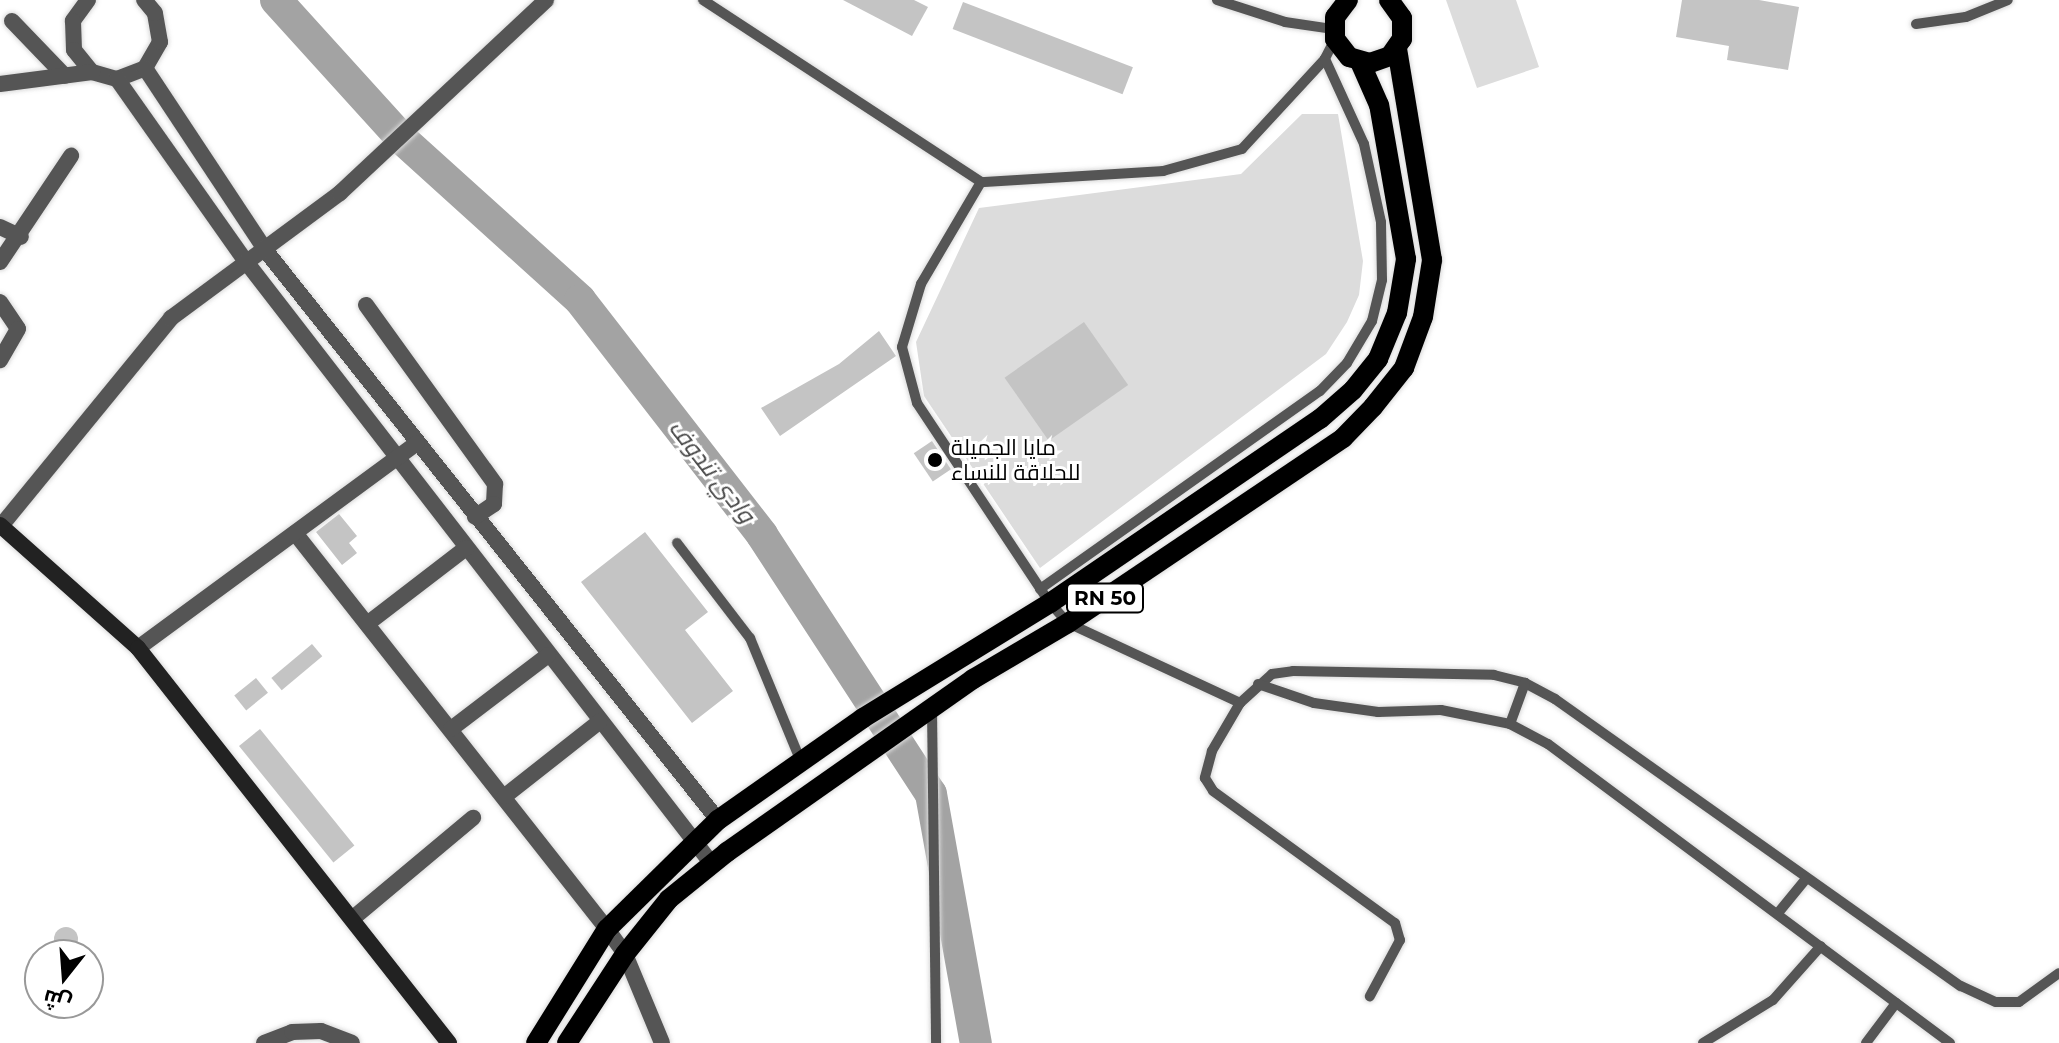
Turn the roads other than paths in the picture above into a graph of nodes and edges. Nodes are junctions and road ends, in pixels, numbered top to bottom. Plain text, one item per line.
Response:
1 (88, 0) edge
2 (144, 0) edge
3 (546, 0) edge
4 (703, 0) edge
5 (1217, 0) edge
6 (1390, 0) edge
7 (2008, 0) edge
8 (1343, 2) edge
9 (12, 21) dead end
10 (1916, 24) dead end
11 (1334, 34) junction
12 (1397, 48) junction
13 (1325, 59) junction
14 (1360, 62) junction
15 (145, 68) junction
16 (92, 72) junction
17 (65, 76) junction
18 (117, 79) junction
19 (0, 84) edge
20 (71, 156) dead end
21 (981, 182) junction
22 (0, 227) edge
23 (21, 237) junction
24 (266, 251) junction
25 (0, 262) edge
26 (247, 263) junction
27 (0, 302) edge
28 (366, 305) dead end
29 (0, 360) edge
30 (417, 443) junction
31 (398, 459) junction
32 (475, 517) junction
33 (0, 526) edge
34 (295, 533) junction
35 (677, 543) dead end
36 (466, 548) junction
37 (1045, 596) junction
38 (1068, 623) junction
39 (367, 624) junction
40 (138, 648) junction
41 (548, 655) junction
42 (1525, 683) junction
43 (1258, 684) junction
44 (1240, 703) junction
45 (932, 707) junction
46 (599, 722) junction
47 (1510, 724) junction
48 (451, 729) junction
49 (801, 762) junction
50 (505, 796) junction
51 (473, 818) dead end
52 (718, 820) junction
53 (693, 840) junction
54 (712, 864) junction
55 (1805, 880) junction
56 (1778, 913) junction
57 (352, 919) junction
58 (607, 929) junction
59 (1821, 946) junction
60 (625, 954) junction
61 (2059, 973) edge
62 (1370, 996) dead end
63 (1896, 1003) junction
64 (450, 1041) edge
65 (264, 1043) edge
66 (352, 1043) edge
67 (536, 1043) edge
68 (567, 1043) edge
69 (662, 1043) edge
70 (936, 1043) edge
71 (1703, 1043) edge
72 (1866, 1043) edge
73 (1950, 1043) edge

1 - 16 street
2 - 15 street
3 - 24 street
4 - 21 lane
5 - 11 lane
6 - 12 main road
7 - 10 lane
8 - 11 main road
9 - 17 street
11 - 13 lane
11 - 14 main road
12 - 14 main road
12 - 38 main road, RN 50
13 - 21 lane
13 - 37 lane
14 - 37 main road, RN 50
15 - 18 street
15 - 24 street
16 - 17 street
16 - 18 street
17 - 19 street
18 - 26 street
20 - 23 street
21 - 37 lane
22 - 23 street
23 - 25 street
24 - 26 street
24 - 30 street
26 - 31 street
26 - 33 street
27 - 29 street
28 - 32 street
30 - 31 street
30 - 32 street
31 - 34 street
31 - 36 street
32 - 52 street
33 - 40 main road
34 - 39 street
34 - 40 street
35 - 49 lane
36 - 39 street
36 - 41 street
37 - 38 lane
37 - 49 main road, RN 50
38 - 44 lane
38 - 45 main road, RN 50
39 - 48 street
40 - 57 main road
41 - 46 street
41 - 48 street
42 - 43 lane
42 - 47 lane
42 - 55 lane
43 - 44 lane
43 - 47 lane
44 - 62 lane
45 - 54 main road, RN 50
45 - 70 lane
46 - 50 street
46 - 53 street
47 - 56 lane
48 - 50 street
49 - 52 main road, RN 50
50 - 58 street
51 - 57 street
52 - 53 main road, RN 50
53 - 54 street
53 - 58 main road, RN 50
54 - 60 main road, RN 50
55 - 56 lane
55 - 61 lane
56 - 59 lane
57 - 64 main road
58 - 60 street
58 - 67 main road, RN 50
59 - 63 lane
59 - 71 lane
60 - 68 main road, RN 50
60 - 69 street
63 - 72 lane
63 - 73 lane
65 - 66 street

